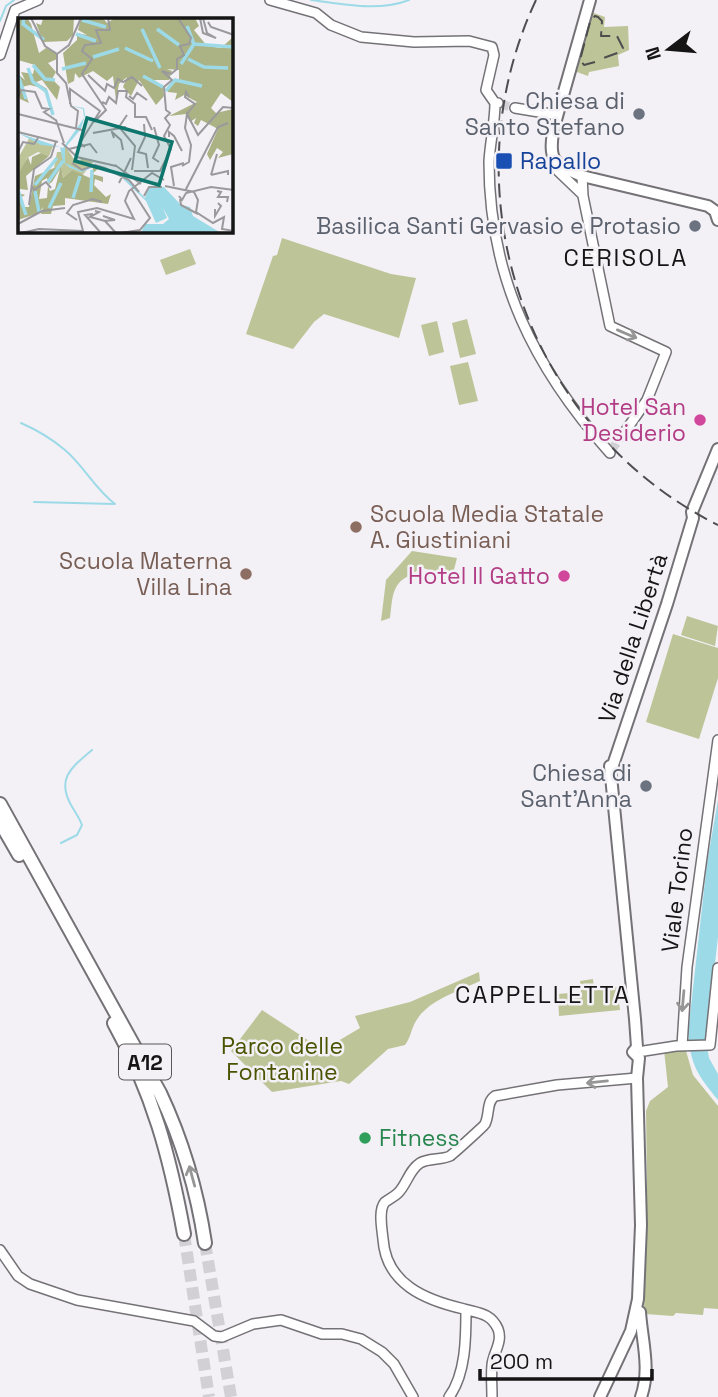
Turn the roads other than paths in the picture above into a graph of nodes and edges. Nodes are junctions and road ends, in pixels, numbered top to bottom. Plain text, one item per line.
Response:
1 (38, 0) edge
2 (270, 0) edge
3 (590, 0) edge
4 (0, 55) edge
5 (516, 108) tunnel mouth
6 (557, 115) junction
7 (574, 176) junction
8 (718, 220) edge
9 (622, 436) tunnel mouth
10 (718, 449) edge
11 (610, 453) dead end
12 (718, 740) edge
13 (620, 742) junction
14 (611, 771) junction
15 (2, 813) edge
16 (47, 896) junction
17 (718, 968) edge
18 (682, 1047) junction
19 (640, 1052) junction
20 (637, 1078) junction
21 (184, 1234) tunnel mouth
22 (205, 1243) tunnel mouth
23 (0, 1251) edge
24 (638, 1299) junction
25 (466, 1310) junction
26 (413, 1397) edge
27 (449, 1397) edge
28 (492, 1397) edge
29 (600, 1397) edge
30 (641, 1397) edge

1 - 4 street
2 - 11 street
3 - 6 main road
5 - 6 street
6 - 7 main road
7 - 8 main road
7 -> 9 street
10 - 13 main road, Via della Libertà
12 -> 18 street, Viale Torino
13 - 14 main road, Via della Libertà
13 - 14 main road, Via della Libertà
14 - 19 main road
15 - 16 highway, A12
16 - 21 highway, A12
22 -> 16 highway, A12
17 - 18 street
18 - 19 street
19 - 20 main road
20 - 24 main road
20 -> 25 street
23 - 26 street
24 - 29 main road
24 - 30 main road
25 - 27 street
25 - 28 street

